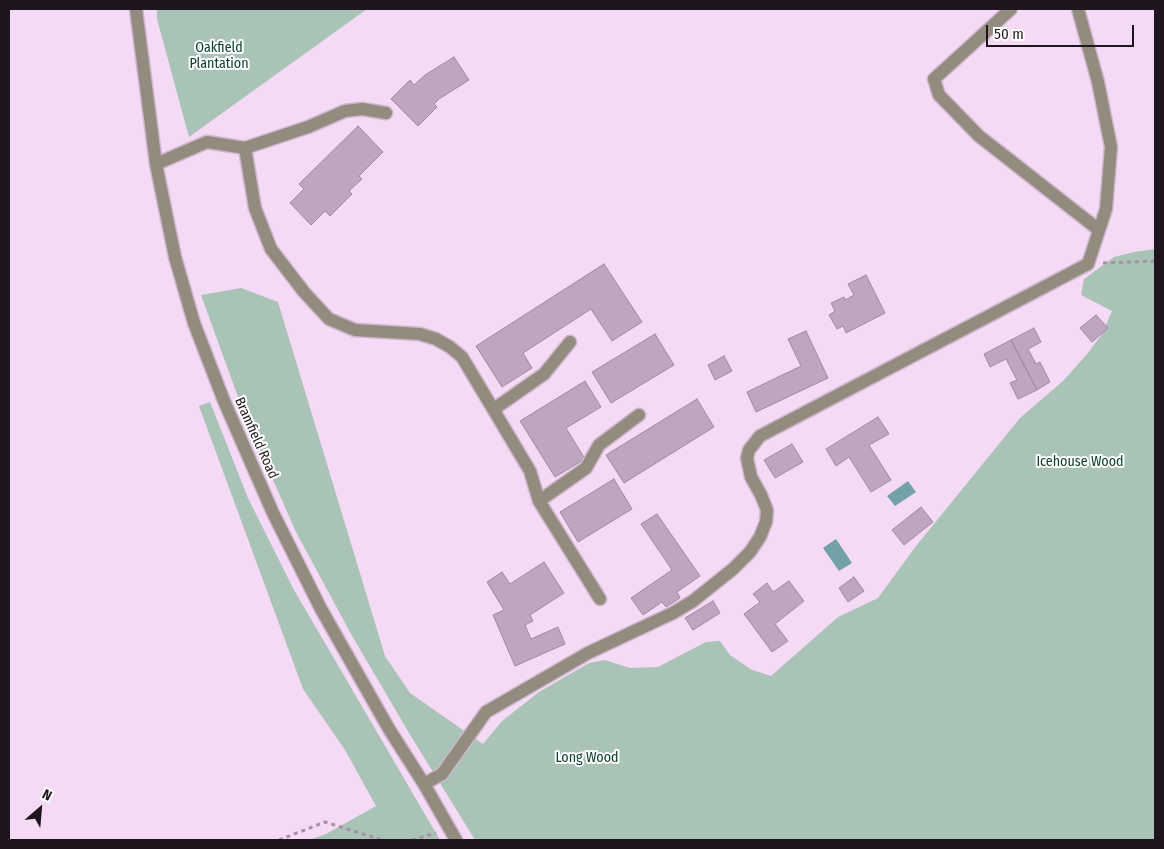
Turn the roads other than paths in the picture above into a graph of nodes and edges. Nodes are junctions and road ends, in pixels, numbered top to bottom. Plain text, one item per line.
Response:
1 (136, 9) edge
2 (1011, 9) edge
3 (1078, 9) edge
4 (386, 113) dead end
5 (245, 148) junction
6 (156, 164) junction
7 (1099, 230) junction
8 (570, 342) dead end
9 (494, 409) junction
10 (639, 415) dead end
11 (540, 501) junction
12 (600, 599) dead end
13 (424, 784) junction
14 (453, 835) edge

1 - 6 street, Bramfield Road
2 - 7 street
3 - 7 street
4 - 5 street
5 - 6 street
5 - 9 street
6 - 13 street, Bramfield Road
7 - 13 street
8 - 9 street
9 - 11 street
10 - 11 street
11 - 12 street
13 - 14 street, Bramfield Road

